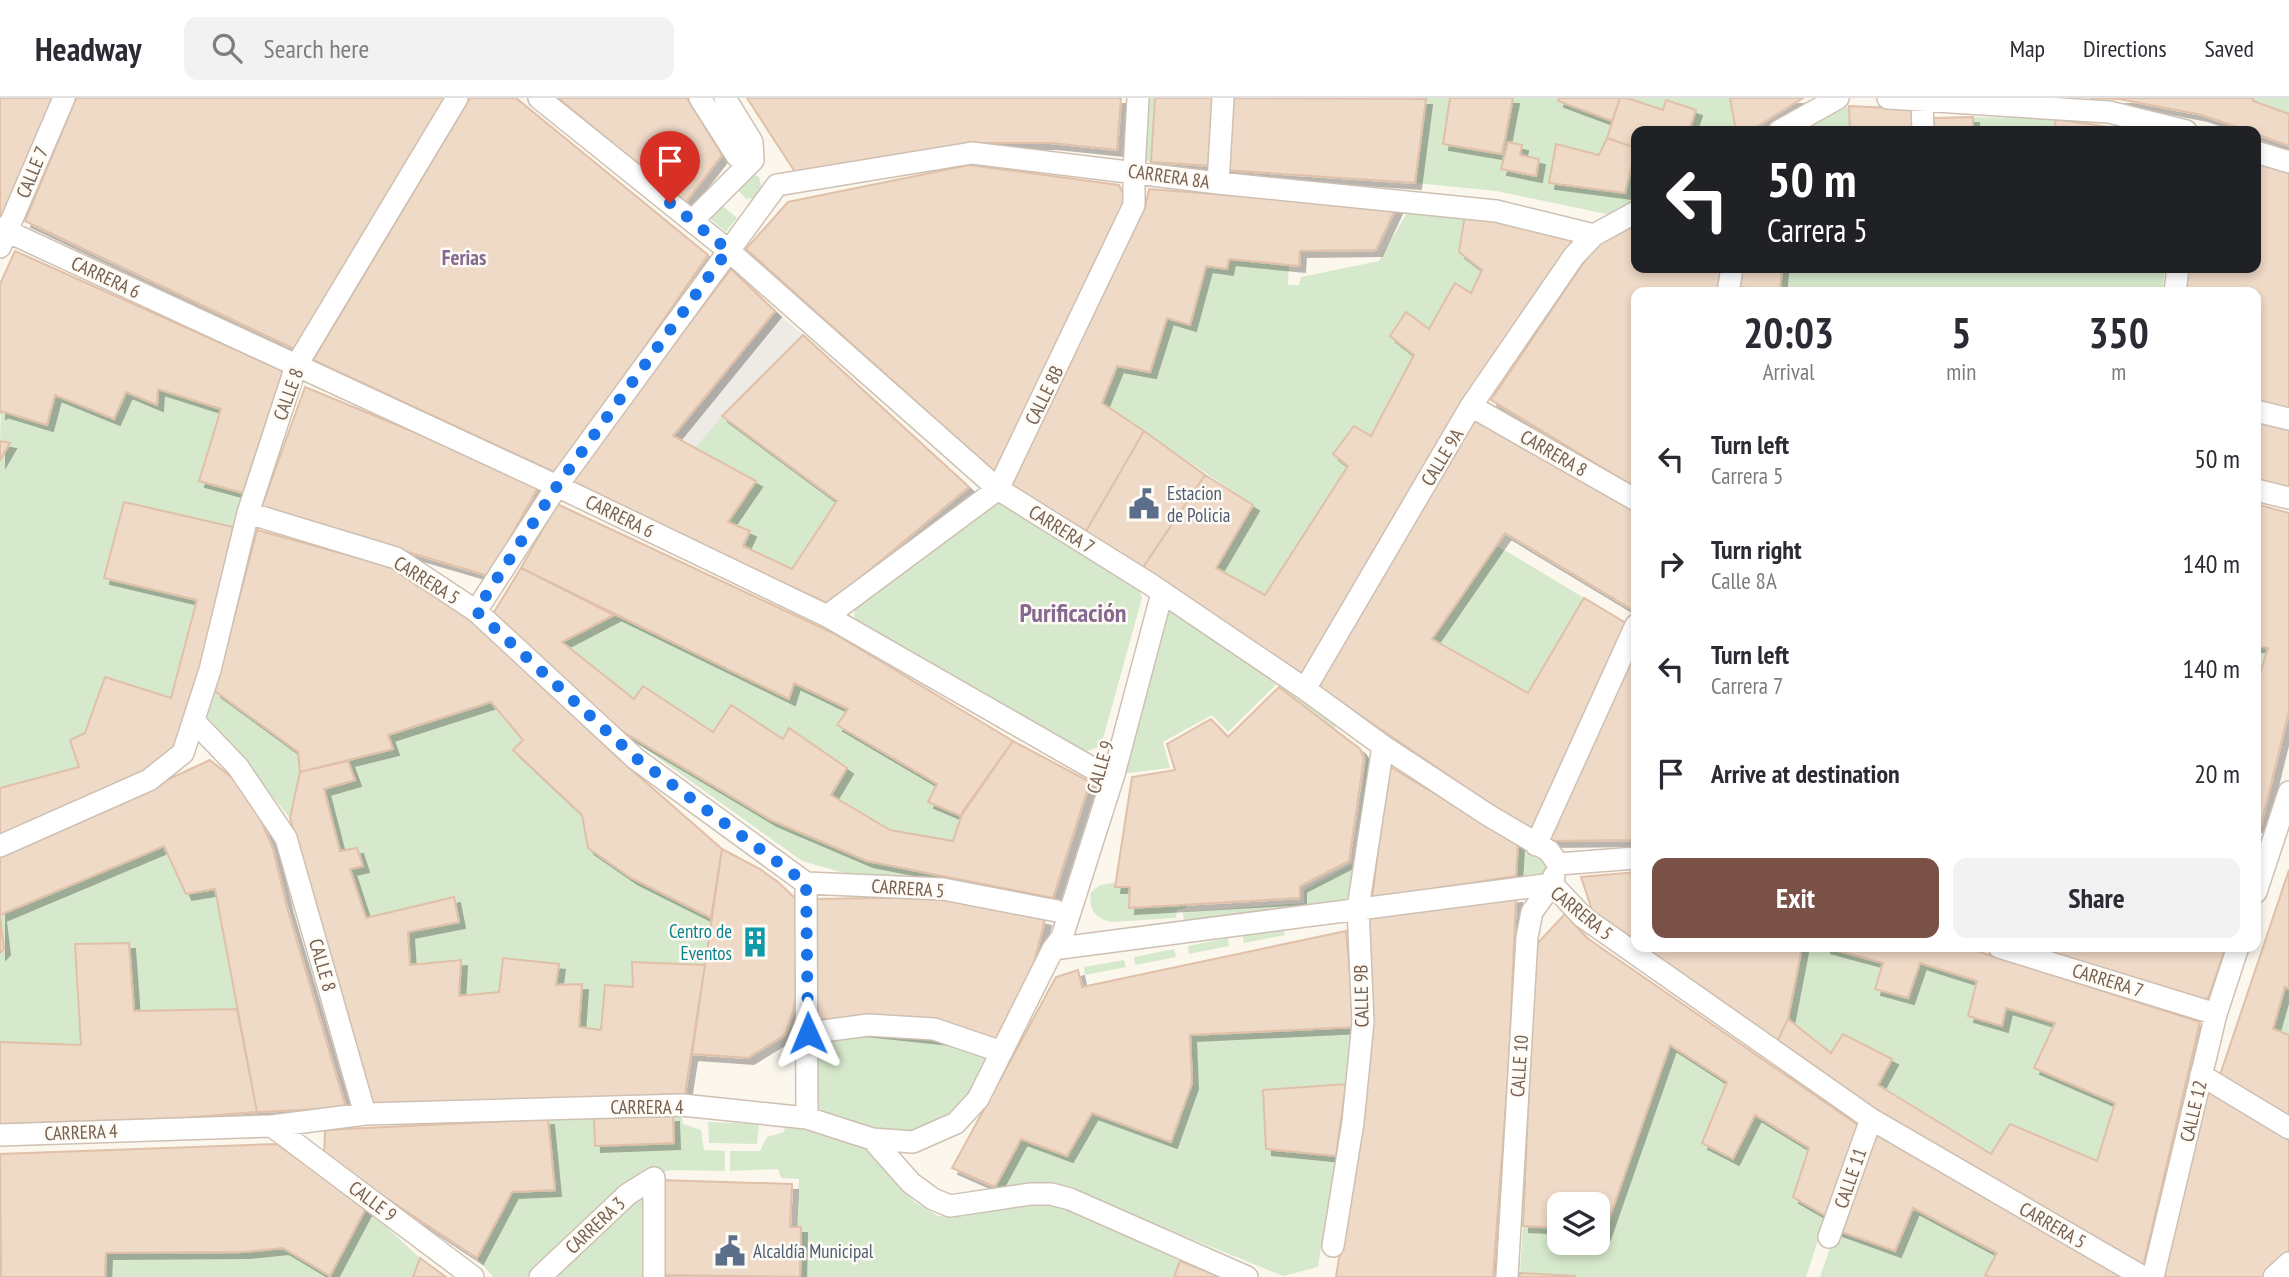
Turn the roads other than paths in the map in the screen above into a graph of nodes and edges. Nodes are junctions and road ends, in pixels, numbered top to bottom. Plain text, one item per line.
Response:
1 (64, 98) edge
2 (457, 98) edge
3 (539, 98) edge
4 (700, 98) edge
5 (725, 98) edge
6 (1139, 98) edge
7 (1223, 98) edge
8 (1838, 98) edge
9 (1888, 98) edge
10 (1922, 102) junction
11 (1788, 126) edge
12 (1923, 126) edge
13 (2166, 126) edge
14 (2261, 154) edge
15 (753, 160) junction
16 (2289, 162) edge
17 (1134, 171) junction
18 (1218, 183) junction
19 (777, 185) junction
20 (1631, 215) edge
21 (692, 221) junction
22 (2, 235) edge
23 (1594, 235) junction
24 (728, 250) junction
25 (296, 366) junction
26 (1471, 406) junction
27 (2261, 412) edge
28 (2289, 419) edge
29 (557, 486) junction
30 (999, 489) junction
31 (2261, 491) edge
32 (1631, 497) edge
33 (2289, 498) edge
34 (248, 513) junction
35 (1156, 589) junction
36 (476, 611) junction
37 (827, 616) junction
38 (1631, 636) edge
39 (1305, 689) junction
40 (194, 721) junction
41 (1382, 746) junction
42 (1106, 773) junction
43 (2289, 792) edge
44 (2265, 833) edge
45 (1536, 845) junction
46 (0, 846) edge
47 (1631, 859) edge
48 (2261, 859) edge
49 (1555, 874) junction
50 (806, 883) junction
51 (1358, 908) junction
52 (1057, 911) junction
53 (1053, 948) junction
54 (1631, 951) edge
55 (1633, 952) edge
56 (2015, 952) edge
57 (2236, 952) edge
58 (2216, 1014) junction
59 (808, 1033) junction
60 (1002, 1052) junction
61 (2201, 1075) junction
62 (365, 1114) junction
63 (807, 1118) junction
64 (1871, 1119) junction
65 (272, 1126) junction
66 (2289, 1128) edge
67 (0, 1135) edge
68 (872, 1139) junction
69 (1829, 1237) dead end
70 (1333, 1246) dead end
71 (2289, 1263) edge
72 (473, 1277) edge
73 (540, 1277) edge
74 (654, 1277) edge
75 (1247, 1277) edge
76 (1507, 1277) edge
77 (2143, 1277) edge
78 (2153, 1277) edge
79 (2274, 1277) edge

1 - 22 street, CALLE 7
2 - 25 street, CALLE 8
3 - 21 street, CARRERA 7
4 - 15 street
5 - 15 street
6 - 17 street, CALLE 8B
7 - 18 street
8 - 11 street
9 - 10 street
10 - 12 street
10 - 13 street
14 - 16 street
15 - 19 street
15 - 21 street
17 - 18 street, CARRERA 8A
17 - 19 street, CARRERA 8A
17 - 30 street, CALLE 8B
18 - 23 street, CARRERA 8A
19 - 24 street
20 - 23 street, CALLE 9A
21 - 24 street, CARRERA 7
22 - 25 street, CARRERA 6
23 - 26 street, CALLE 9A
24 - 29 street
24 - 30 street, CARRERA 7
25 - 29 street, CARRERA 6
25 - 34 street, CALLE 8
26 - 32 street, CARRERA 8
26 - 39 street, CALLE 9A
27 - 28 street
29 - 36 street
29 - 37 street, CARRERA 6
30 - 35 street, CARRERA 7
30 - 37 street, CALLE 8B
31 - 33 street
34 - 36 street, CARRERA 5
34 - 40 street, CALLE 8
35 - 39 street, CARRERA 7
35 - 42 street, CALLE 9
36 - 50 street, CARRERA 5
37 - 42 street, CARRERA 6
38 - 45 street
39 - 41 street, CARRERA 7
40 - 46 street, CALLE 8
40 - 62 street, CALLE 8
41 - 45 street, CARRERA 7
41 - 51 street, CALLE 9B
42 - 52 street, CALLE 9
42 - 53 street, CALLE 9
43 - 44 street
44 - 48 street
45 - 49 street, CARRERA 7
47 - 49 street
49 - 51 street, CARRERA 5
49 - 54 street, CARRERA 5
49 - 76 street, CALLE 10
50 - 52 street, CARRERA 5
50 - 59 street
51 - 53 street, CARRERA 5
51 - 70 street, CALLE 9B
52 - 53 street, CALLE 9
53 - 60 street, CALLE 9
55 - 64 street, CARRERA 5
56 - 58 street, CARRERA 7
57 - 58 street, CALLE 12
58 - 61 street, CALLE 12
59 - 60 street
59 - 63 street
60 - 68 street, CALLE 9
61 - 66 street
61 - 78 street, CALLE 12
62 - 63 street, CARRERA 4
62 - 65 street, CARRERA 4
63 - 68 street, CARRERA 4
64 - 69 street, CALLE 11
64 - 77 street, CARRERA 5
65 - 67 street, CARRERA 4
65 - 72 street, CALLE 9
68 - 75 street, CARRERA 4
71 - 79 street
73 - 74 street, CARRERA 3

